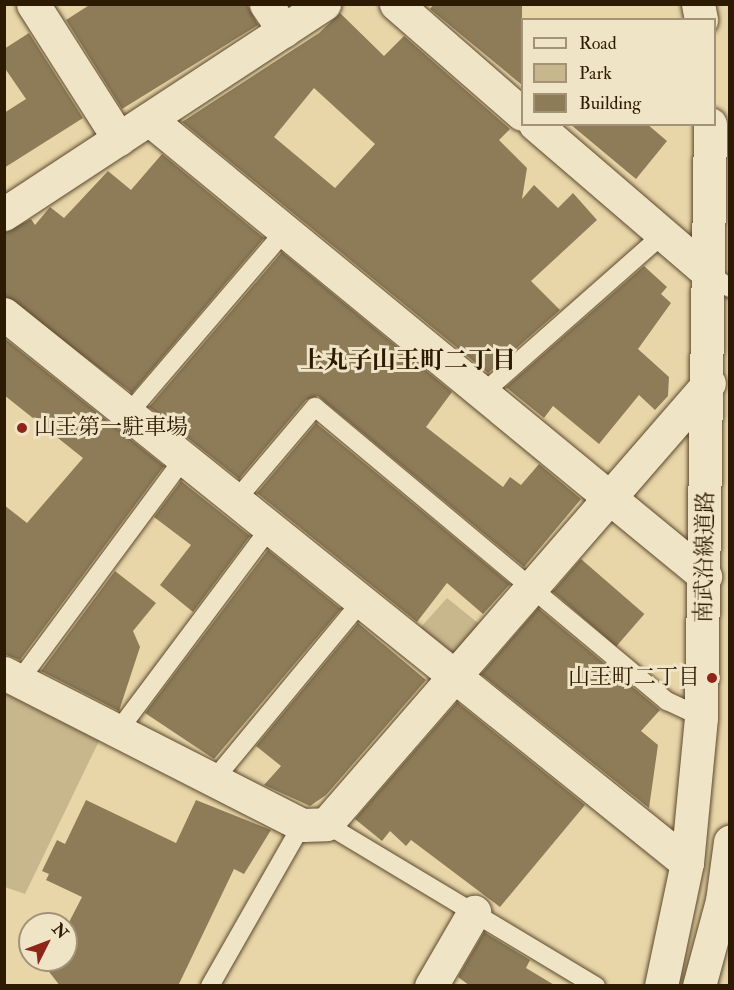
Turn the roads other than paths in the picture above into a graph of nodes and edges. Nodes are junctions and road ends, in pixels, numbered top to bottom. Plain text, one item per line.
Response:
1 (266, 4) edge
2 (324, 4) edge
3 (396, 4) edge
4 (44, 9) edge
5 (284, 31) junction
6 (521, 113) edge
7 (149, 119) junction
8 (537, 126) edge
9 (710, 126) edge
10 (119, 139) junction
11 (4, 214) edge
12 (285, 231) junction
13 (662, 235) junction
14 (717, 279) edge
15 (4, 314) edge
16 (709, 382) junction
17 (483, 393) junction
18 (128, 414) junction
19 (184, 458) junction
20 (609, 498) junction
21 (236, 500) junction
22 (270, 528) junction
23 (705, 576) junction
24 (531, 587) junction
25 (362, 601) junction
26 (452, 674) junction
27 (12, 677) edge
28 (701, 717) junction
29 (118, 731) junction
30 (212, 782) junction
31 (314, 824) junction
32 (729, 842) edge
33 (687, 863) junction
34 (726, 904) edge
35 (474, 912) junction
36 (210, 986) edge
37 (431, 986) edge
38 (596, 986) edge
39 (661, 986) edge
40 (699, 986) edge

1 - 5 street
2 - 5 street
3 - 6 street
4 - 10 street
5 - 7 street
7 - 10 street
7 - 12 street
8 - 13 street
9 - 14 street, 南武沿線道路
10 - 11 street
12 - 17 street
12 - 18 lane
13 - 14 street
13 - 17 lane
14 - 16 street, 南武沿線道路
15 - 18 street
16 - 20 street
16 - 23 street, 南武沿線道路
17 - 20 street
18 - 19 street
19 - 21 street
19 - 27 lane
20 - 23 street
20 - 24 street
21 - 22 street
21 - 24 lane
22 - 25 street
22 - 29 lane
23 - 28 street, 南武沿線道路
24 - 26 street
24 - 28 lane
25 - 26 street
25 - 30 lane
26 - 31 street
26 - 33 street
27 - 29 street
28 - 33 street, 南武沿線道路
29 - 30 street
30 - 31 street
31 - 35 lane
31 - 36 lane
32 - 34 street
33 - 39 street, 南武沿線道路
34 - 40 street
35 - 37 street
35 - 38 lane

